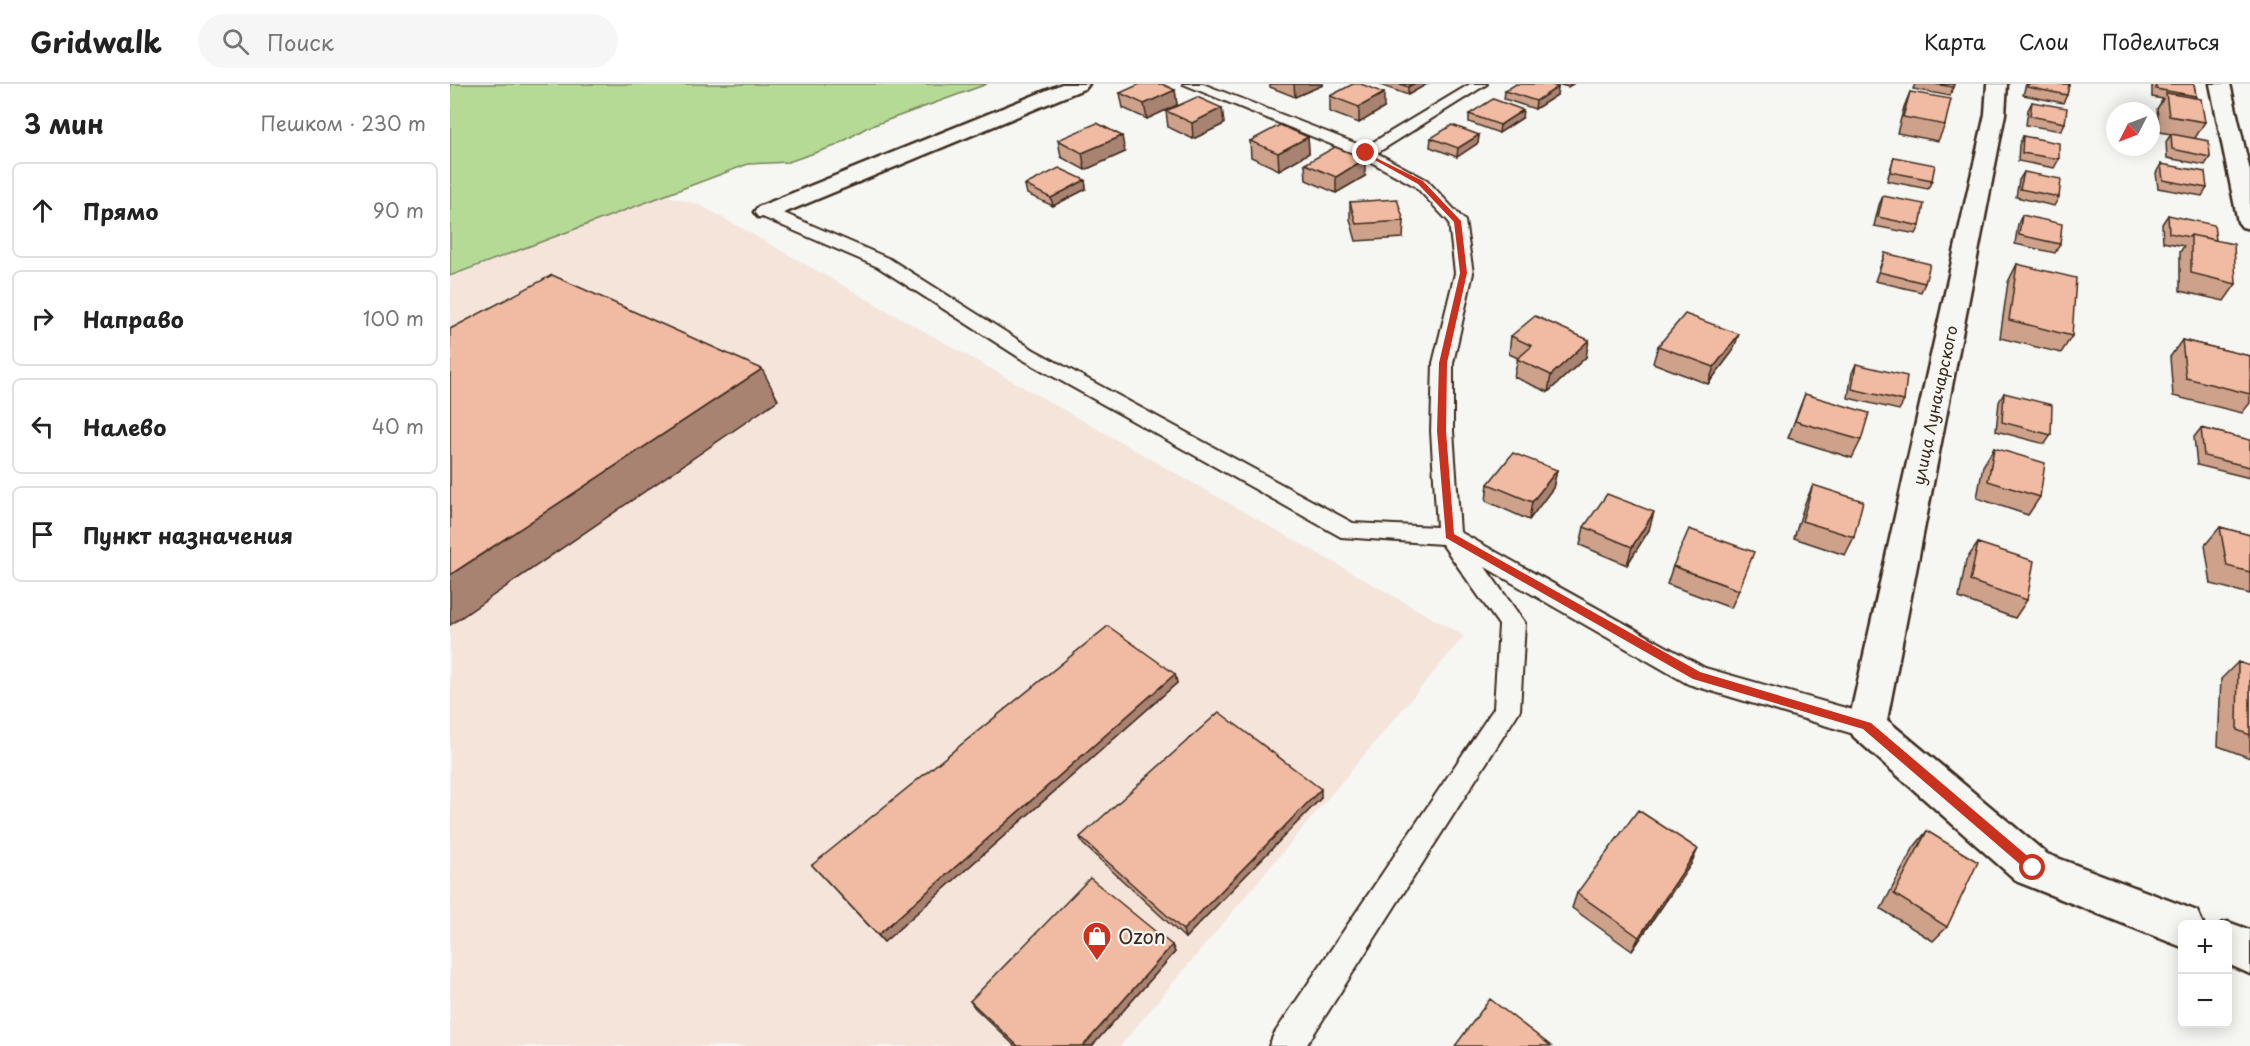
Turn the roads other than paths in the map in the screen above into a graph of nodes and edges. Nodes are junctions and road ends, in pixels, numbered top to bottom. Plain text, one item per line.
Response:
1 (1079, 84) edge
2 (1190, 84) edge
3 (1480, 84) edge
4 (1997, 84) edge
5 (2220, 84) edge
6 (1366, 153) junction
7 (766, 212) joint
8 (2250, 222) edge
9 (1449, 536) junction
10 (1867, 726) junction
11 (2178, 924) edge
12 (2232, 945) edge
13 (2250, 952) edge
14 (1286, 1046) edge

1 - 7 street
2 - 6 lane
3 - 6 lane
4 - 10 street, улица Луначарского
5 - 8 street
6 - 9 lane
7 - 9 lane
9 - 10 lane
9 - 14 lane
10 - 11 street
12 - 13 street

